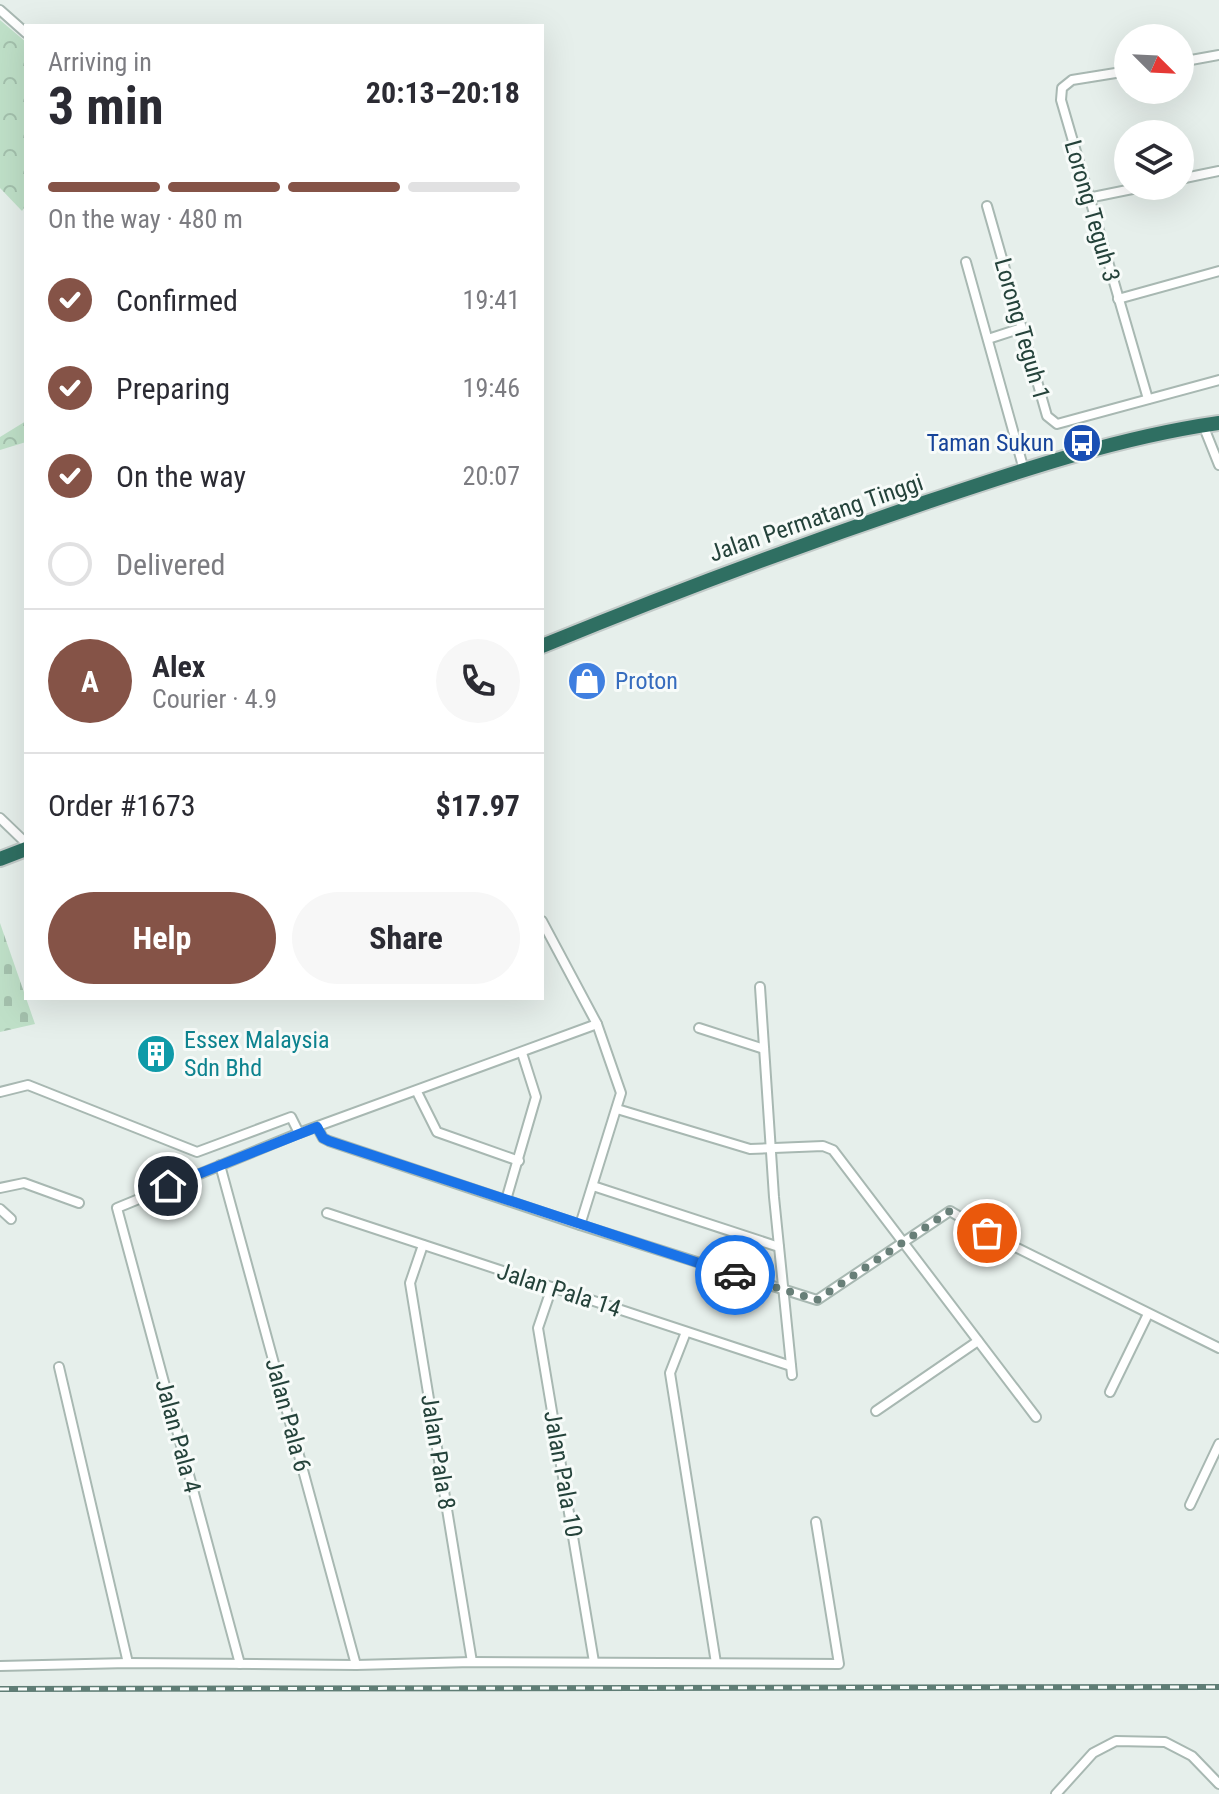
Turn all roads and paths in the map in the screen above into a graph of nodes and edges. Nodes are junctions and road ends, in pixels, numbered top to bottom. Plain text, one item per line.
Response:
1 (0, 10) edge
2 (24, 31) edge
3 (1219, 55) edge
4 (1194, 59) edge
5 (1114, 73) edge
6 (1219, 171) edge
7 (1194, 176) edge
8 (1114, 193) edge
9 (1088, 198) junction
10 (987, 206) dead end
11 (966, 262) dead end
12 (1219, 271) edge
13 (1118, 299) junction
14 (1022, 328) junction
15 (988, 339) junction
16 (1219, 380) edge
17 (1148, 399) junction
18 (1219, 421) edge
19 (1203, 425) junction
20 (1219, 465) edge
21 (1024, 470) junction
22 (544, 645) edge
23 (0, 818) edge
24 (24, 844) edge
25 (24, 847) edge
26 (0, 859) edge
27 (544, 925) edge
28 (760, 987) dead end
29 (597, 1024) junction
30 (699, 1028) dead end
31 (764, 1049) junction
32 (522, 1053) junction
33 (0, 1092) edge
34 (417, 1092) junction
35 (617, 1109) junction
36 (317, 1127) junction
37 (299, 1133) junction
38 (771, 1149) junction
39 (519, 1161) junction
40 (220, 1165) junction
41 (593, 1186) junction
42 (0, 1188) edge
43 (506, 1200) junction
44 (79, 1203) dead end
45 (0, 1209) edge
46 (327, 1213) dead end
47 (11, 1219) dead end
48 (580, 1225) junction
49 (905, 1242) junction
50 (423, 1245) junction
51 (779, 1247) junction
52 (552, 1287) junction
53 (783, 1290) junction
54 (1148, 1314) junction
55 (686, 1332) junction
56 (978, 1341) junction
57 (1219, 1348) edge
58 (59, 1367) dead end
59 (1110, 1392) dead end
60 (876, 1411) dead end
61 (1036, 1417) dead end
62 (1219, 1444) edge
63 (1190, 1505) dead end
64 (816, 1522) dead end
65 (472, 1662) junction
66 (594, 1662) junction
67 (128, 1663) junction
68 (716, 1663) junction
69 (240, 1664) junction
70 (356, 1665) junction
71 (0, 1666) edge
72 (1219, 1784) edge
73 (1056, 1794) edge

1 - 2 street
3 - 4 street
5 - 9 street, Lorong Teguh 3
6 - 7 street
8 - 9 street
9 - 13 street, Lorong Teguh 3
10 - 14 street, Lorong Teguh 1
11 - 15 street
12 - 13 street
13 - 17 street, Lorong Teguh 3
14 - 15 street
14 - 17 street, Lorong Teguh 1
15 - 21 street
16 - 17 street, Lorong Teguh 1
18 - 19 highway, Jalan Permatang Tinggi
19 - 20 street
19 - 21 highway, Jalan Permatang Tinggi
21 - 22 highway, Jalan Permatang Tinggi
23 - 24 street
25 - 26 highway
27 - 29 street
28 - 31 street
29 - 32 street
29 - 35 street
30 - 31 street
31 - 38 street
32 - 34 street
32 - 39 street
33 - 37 street
34 - 36 street
34 - 39 street
35 - 38 street
35 - 41 street
36 - 37 street
36 - 43 street
37 - 40 street
38 - 49 street
38 - 51 street
39 - 43 street
40 - 69 street, Jalan Pala 4
40 - 70 street, Jalan Pala 6
41 - 48 street
41 - 51 street
42 - 44 street
43 - 48 street
45 - 47 street
46 - 50 street, Jalan Pala 14
48 - 53 street
49 - 53 street
49 - 54 street
49 - 56 street
50 - 52 street, Jalan Pala 14
50 - 65 street, Jalan Pala 8
51 - 53 street
52 - 55 street, Jalan Pala 14
52 - 66 street, Jalan Pala 10
53 - 55 street, Jalan Pala 14
54 - 57 street
54 - 59 street
55 - 68 street
56 - 60 street
56 - 61 street
58 - 67 street
62 - 63 street
64 - 68 street
65 - 66 street
65 - 70 street
66 - 68 street
67 - 69 street
67 - 71 street
69 - 70 street
72 - 73 street

